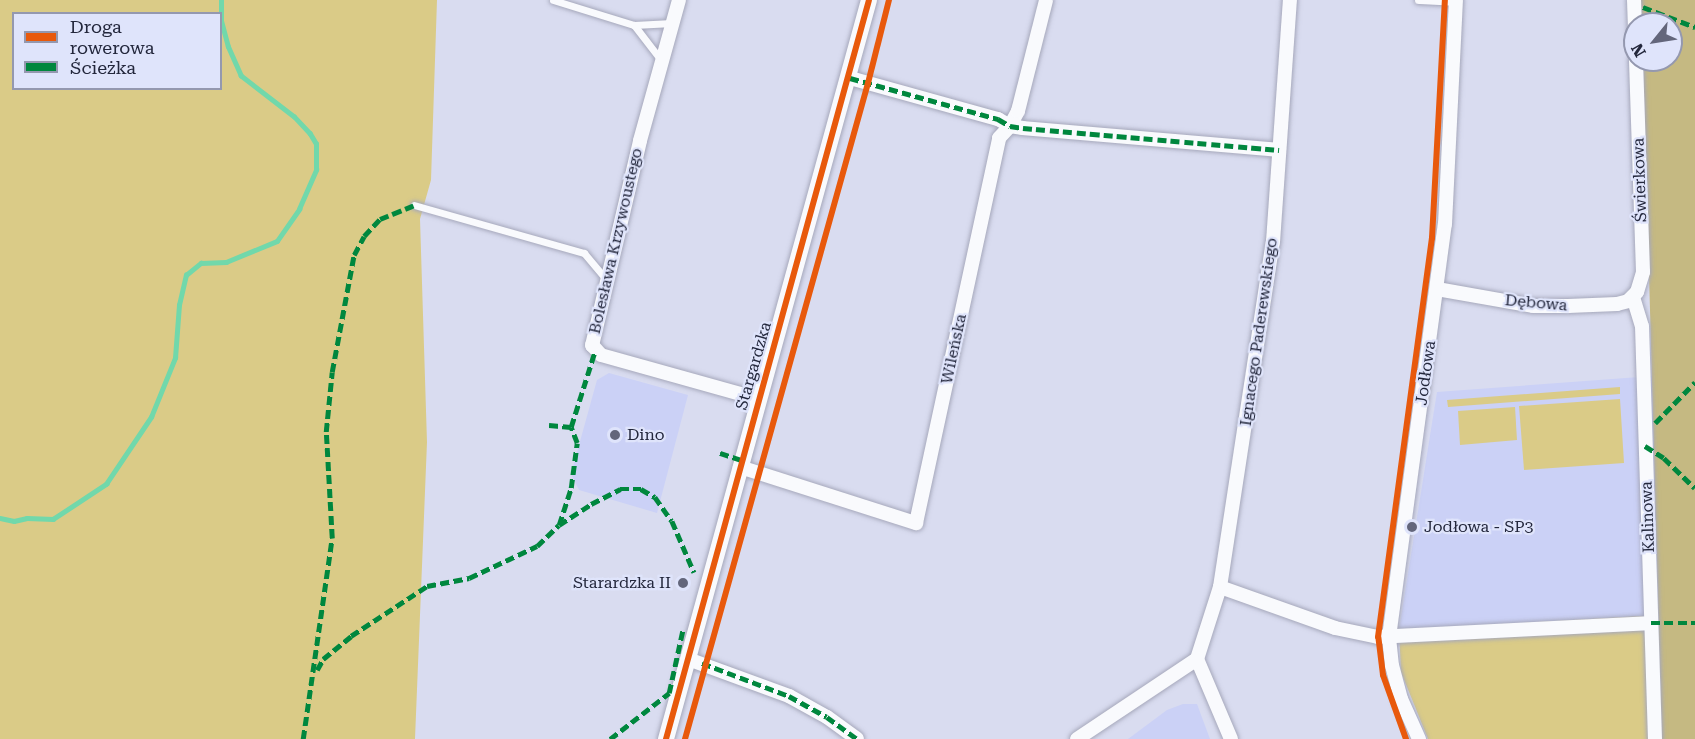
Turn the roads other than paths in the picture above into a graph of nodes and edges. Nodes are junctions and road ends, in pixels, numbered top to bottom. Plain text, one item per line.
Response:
1 (552, 0) edge
2 (679, 0) edge
3 (870, 0) edge
4 (1046, 0) edge
5 (1290, 0) edge
6 (1418, 0) edge
7 (1456, 1) edge
8 (672, 23) junction
9 (634, 26) junction
10 (662, 61) junction
11 (1636, 72) edge
12 (850, 78) junction
13 (1010, 126) junction
14 (1279, 150) junction
15 (414, 205) dead end
16 (607, 280) junction
17 (1437, 289) junction
18 (1633, 297) junction
19 (759, 399) junction
20 (740, 467) junction
21 (1220, 587) junction
22 (1651, 623) junction
23 (1389, 638) junction
24 (688, 659) junction
25 (1197, 659) junction
26 (666, 739) edge
27 (857, 739) edge
28 (1078, 739) edge
29 (1231, 739) edge
30 (1419, 739) edge
31 (1655, 739) edge

1 - 9 lane
2 - 8 street, Bolesława Krzywoustego
3 - 12 street, Stargardzka
4 - 13 street, Wileńska
5 - 14 street, Ignacego Paderewskiego
6 - 7 lane
7 - 17 street, Jodłowa
8 - 9 lane
8 - 10 street, Bolesława Krzywoustego
9 - 10 lane
10 - 16 street, Bolesława Krzywoustego
11 - 18 street, Świerkowa
12 - 13 street
12 - 19 street, Stargardzka
13 - 14 street
13 - 20 street, Wileńska
14 - 21 street, Ignacego Paderewskiego
15 - 16 lane
16 - 19 street, Bolesława Krzywoustego
17 - 18 street, Dębowa
17 - 23 street, Jodłowa
18 - 22 street, Kalinowa
19 - 20 street, Stargardzka
20 - 24 street, Stargardzka
21 - 23 street
21 - 25 street, Ignacego Paderewskiego
22 - 23 street
22 - 31 street, Kalinowa
23 - 30 street, Jodłowa
24 - 26 street, Stargardzka
24 - 27 street
25 - 28 street
25 - 29 street

